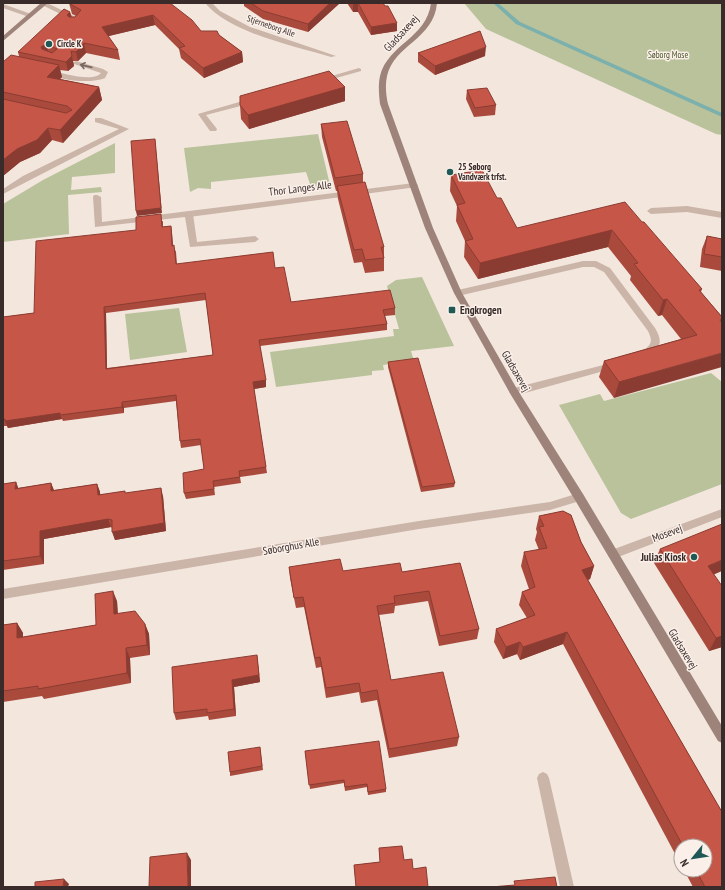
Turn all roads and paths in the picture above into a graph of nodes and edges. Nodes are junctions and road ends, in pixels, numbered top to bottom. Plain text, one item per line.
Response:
1 (45, 3) edge
2 (208, 3) edge
3 (434, 3) edge
4 (3, 6) edge
5 (29, 15) junction
6 (74, 25) edge
7 (3, 39) edge
8 (333, 56) dead end
9 (76, 63) edge
10 (43, 70) edge
11 (359, 70) dead end
12 (314, 82) edge
13 (262, 97) edge
14 (98, 120) dead end
15 (213, 129) dead end
16 (414, 185) junction
17 (3, 192) edge
18 (97, 197) dead end
19 (651, 211) dead end
20 (189, 214) junction
21 (722, 215) edge
22 (255, 239) dead end
23 (458, 293) junction
24 (636, 360) edge
25 (621, 364) edge
26 (514, 392) junction
27 (579, 497) junction
28 (722, 513) edge
29 (613, 554) junction
30 (3, 594) edge
31 (722, 737) edge
32 (543, 778) dead end
33 (567, 887) edge

1 - 5 street
1 - 6 street
2 - 8 street, Stjerneborg Alle
3 - 16 street, Gladsaxevej
4 - 5 street
5 - 7 street
10 -> 9 street
11 - 12 street
13 - 15 street
14 - 17 street
16 - 20 street, Thor Langes Alle
16 - 23 street, Gladsaxevej
18 - 20 street, Thor Langes Alle
19 - 21 street
20 - 22 street
23 - 24 street
23 - 26 street, Gladsaxevej
25 - 26 street
26 - 27 street, Gladsaxevej
27 - 29 street, Gladsaxevej
27 - 30 street, Søborghus Alle
28 - 29 street, Mosevej
29 - 31 street, Gladsaxevej
32 - 33 street

